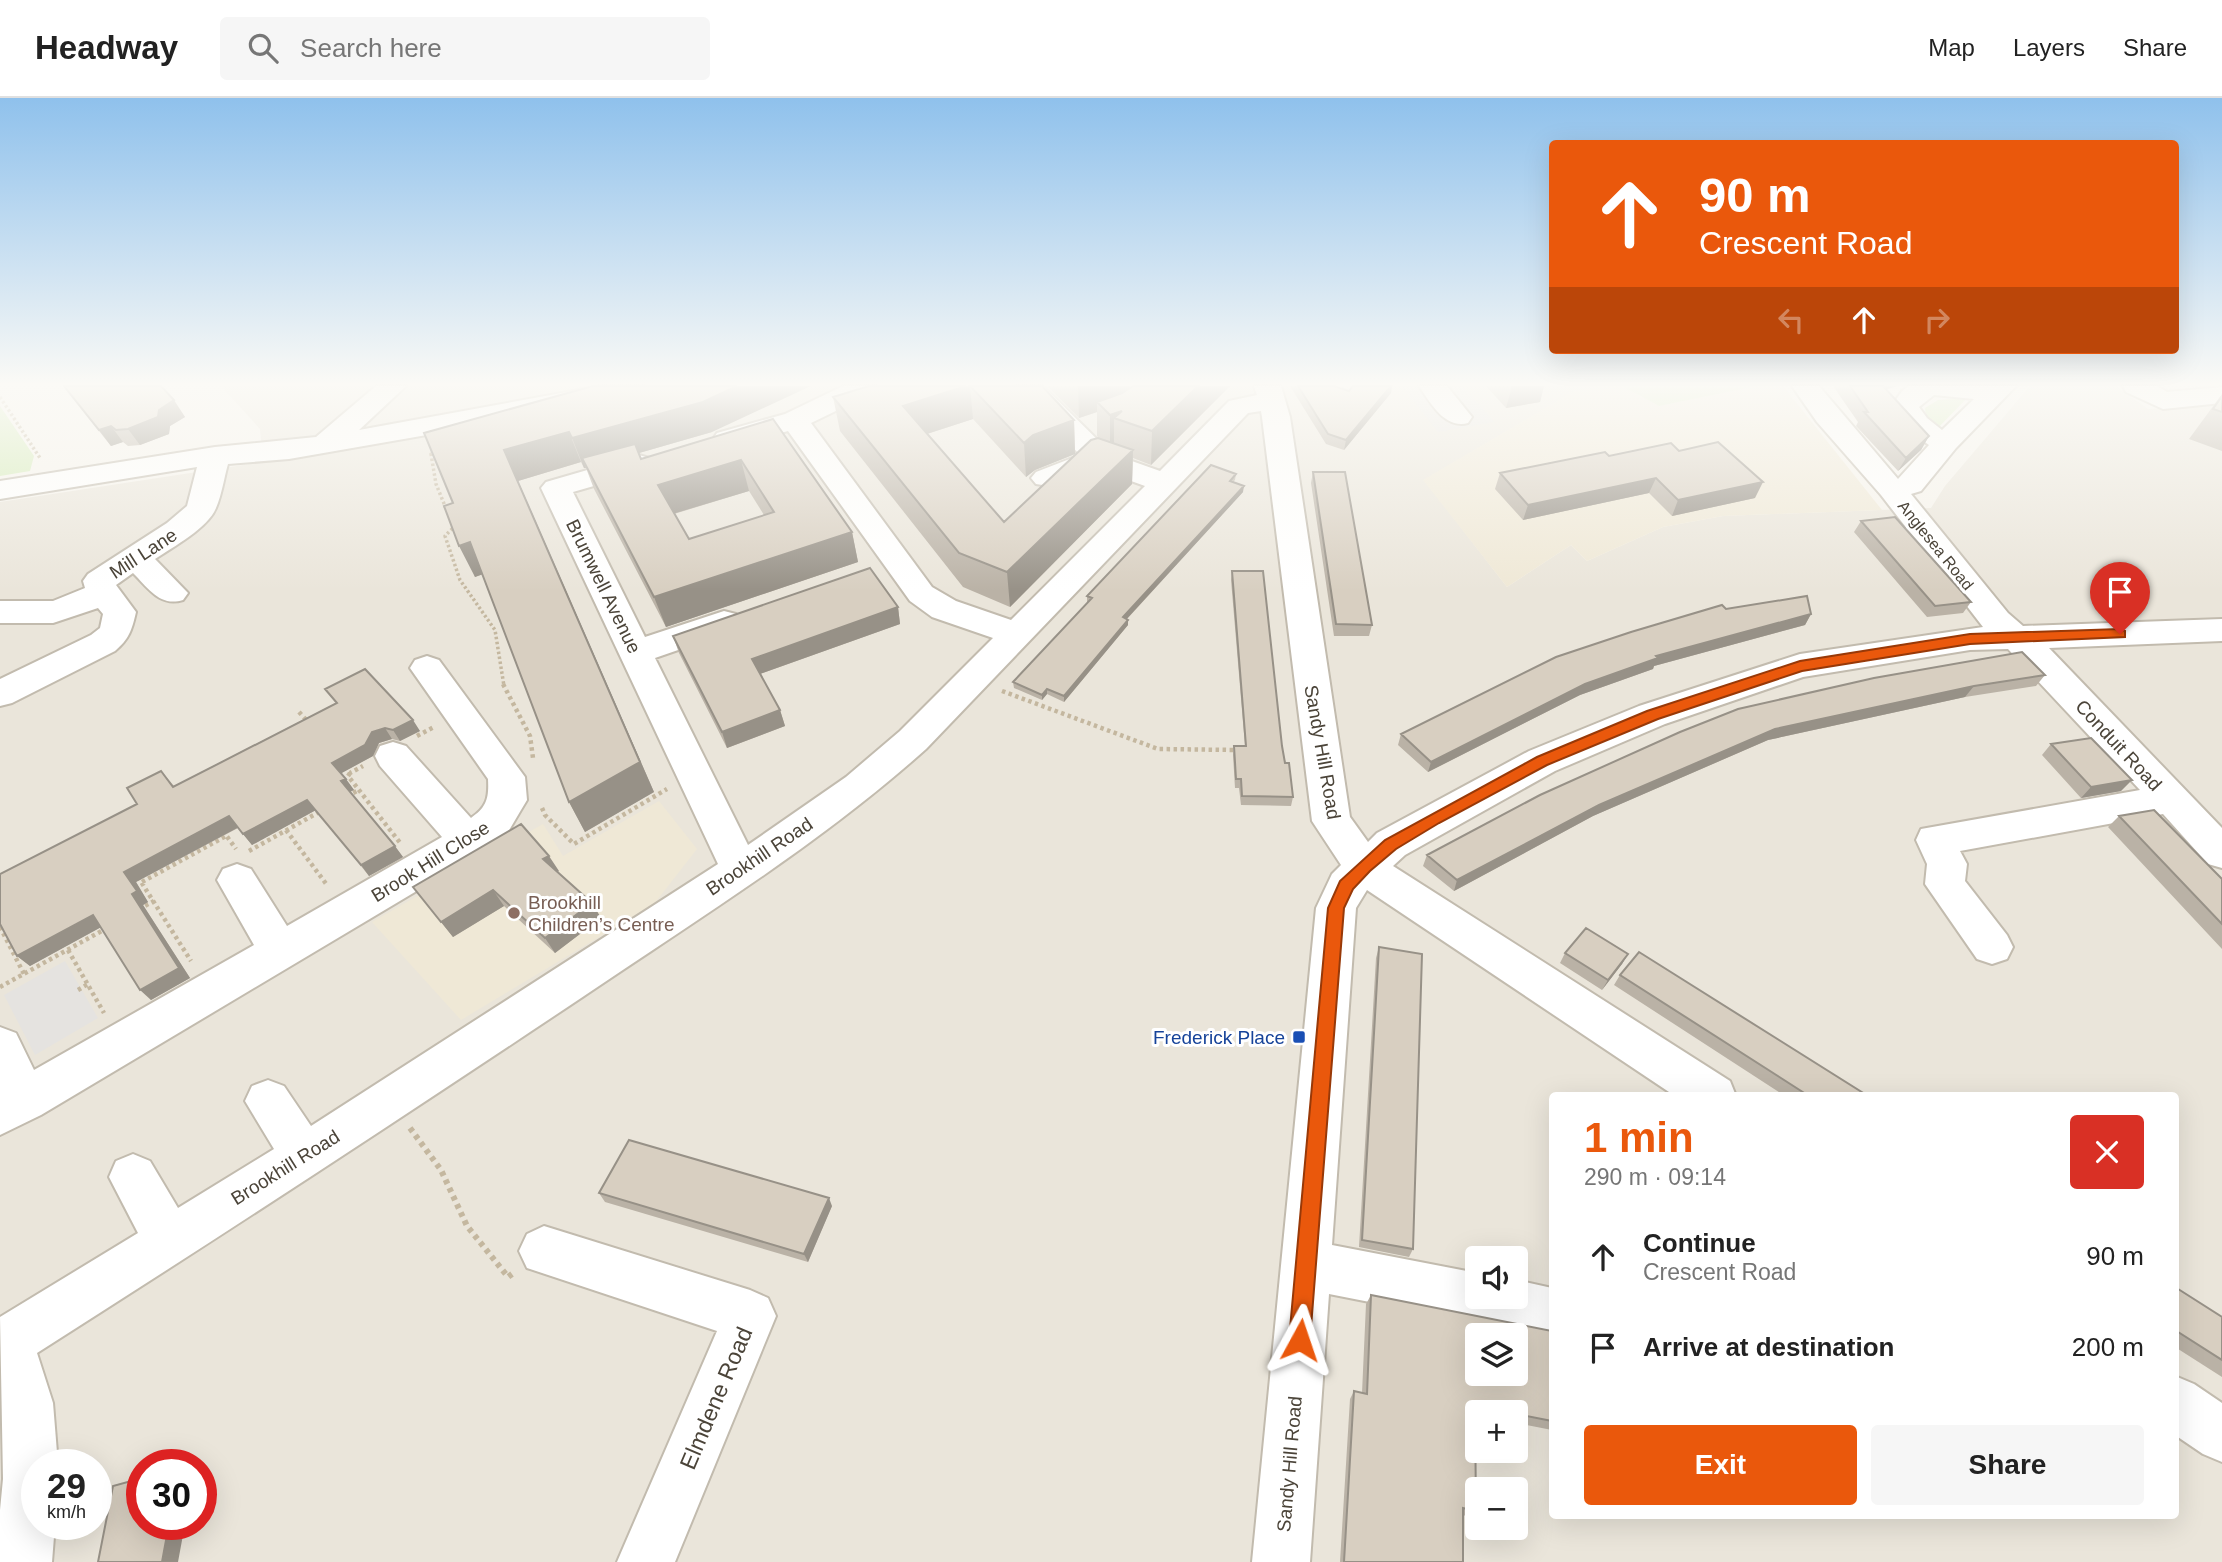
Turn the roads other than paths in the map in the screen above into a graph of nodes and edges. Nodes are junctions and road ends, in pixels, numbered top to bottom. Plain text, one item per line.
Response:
1 (236, 454) edge
2 (816, 454) edge
3 (1098, 454) edge
4 (1194, 454) edge
5 (1279, 454) edge
6 (1861, 454) edge
7 (1936, 454) edge
8 (215, 456) junction
9 (663, 458) edge
10 (1100, 458) junction
11 (1046, 478) edge
12 (1166, 483) junction
13 (1891, 489) junction
14 (0, 490) edge
15 (136, 558) junction
16 (102, 592) junction
17 (173, 593) dead end
18 (0, 612) edge
19 (754, 612) edge
20 (2222, 630) edge
21 (1016, 634) junction
22 (2016, 638) junction
23 (637, 652) junction
24 (427, 667) dead end
25 (0, 694) edge
26 (393, 756) dead end
27 (2169, 799) junction
28 (468, 841) junction
29 (2222, 853) edge
30 (1364, 867) junction
31 (741, 870) junction
32 (237, 880) dead end
33 (1992, 947) dead end
34 (281, 951) junction
35 (7, 1039) edge
36 (1708, 1092) edge
37 (268, 1101) dead end
38 (12, 1107) edge
39 (304, 1156) junction
40 (133, 1177) dead end
41 (168, 1239) junction
42 (544, 1251) road end
43 (1306, 1265) junction
44 (1549, 1311) edge
45 (4, 1344) edge
46 (2179, 1407) edge
47 (2222, 1435) edge
48 (23, 1562) edge
49 (646, 1562) edge
50 (1282, 1562) edge

1 - 8 street
2 - 21 street
3 - 10 street
4 - 12 street, Brookhill Road
5 - 30 street, Sandy Hill Road
6 - 13 street, Anglesea Road
7 - 13 street
8 - 14 street
8 - 15 street, Mill Lane
9 - 23 street, Brumwell Avenue
10 - 11 street
10 - 12 street
12 - 21 street, Brookhill Road
13 - 22 street, Anglesea Road
15 - 16 street, Mill Lane
15 - 17 street
16 - 18 street, Mill Lane
16 - 25 street
19 - 23 street
20 - 22 street
21 - 31 street, Brookhill Road
22 - 27 street, Conduit Road
22 - 30 street
23 - 31 street, Brumwell Avenue
24 - 28 street, Brook Hill Close
26 - 28 street
27 - 29 street, Conduit Road
27 - 33 street
28 - 34 street, Brook Hill Close
30 - 36 street
30 - 43 street, Sandy Hill Road
31 - 39 street, Brookhill Road
32 - 34 street
34 - 38 street, Brook Hill Close
35 - 38 street
37 - 39 street
39 - 41 street, Brookhill Road
40 - 41 street
41 - 45 street, Brookhill Road
42 - 49 street, Elmdene Road
43 - 44 street
43 - 50 street, Sandy Hill Road
45 - 48 street
46 - 47 street

